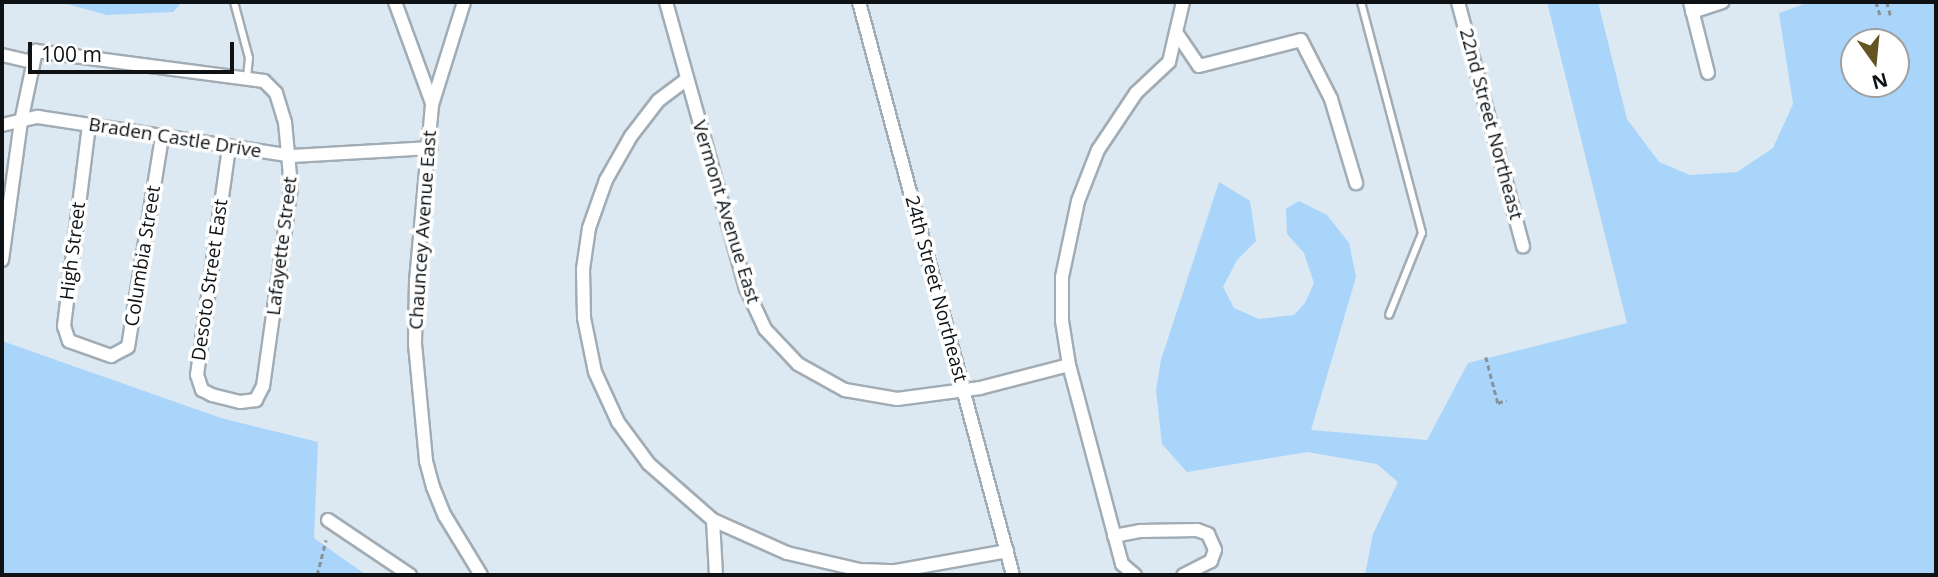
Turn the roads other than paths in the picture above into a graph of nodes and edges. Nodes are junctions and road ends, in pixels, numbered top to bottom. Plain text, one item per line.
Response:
1 (234, 2) edge
2 (394, 2) edge
3 (464, 2) edge
4 (666, 2) edge
5 (859, 2) edge
6 (1183, 2) edge
7 (1361, 2) edge
8 (1458, 2) edge
9 (1721, 2) edge
10 (1691, 7) edge
11 (1178, 36) junction
12 (2, 55) edge
13 (32, 62) junction
14 (1708, 73) dead end
15 (247, 78) junction
16 (687, 79) junction
17 (432, 105) junction
18 (21, 122) junction
19 (2, 125) edge
20 (89, 125) junction
21 (162, 136) junction
22 (229, 147) junction
23 (431, 148) junction
24 (292, 156) junction
25 (1356, 183) dead end
26 (1523, 246) dead end
27 (2, 260) edge
28 (1389, 315) dead end
29 (102, 354) joint
30 (1069, 365) junction
31 (963, 391) junction
32 (223, 398) joint
33 (328, 520) dead end
34 (713, 520) junction
35 (1114, 536) junction
36 (1007, 551) junction
37 (1130, 571) edge
38 (410, 575) edge
39 (481, 575) edge
40 (716, 575) edge
41 (1013, 575) edge
42 (1183, 575) edge

1 - 15 lane
2 - 17 street
3 - 17 street, Chauncey Avenue East
4 - 16 street, Vermont Avenue East
5 - 31 street, 24th Street Northeast
6 - 11 street
7 - 28 lane
8 - 26 street, 22nd Street Northeast
9 - 10 street
10 - 14 street
11 - 25 street
11 - 30 street
12 - 13 street
13 - 15 street
13 - 18 street
15 - 24 street, Lafayette Street
16 - 31 street, Vermont Avenue East
16 - 34 street
17 - 23 street, Chauncey Avenue East
18 - 19 street, Braden Castle Drive
18 - 20 street, Braden Castle Drive
18 - 27 street
20 - 21 street, Braden Castle Drive
20 - 29 street, High Street
21 - 22 street, Braden Castle Drive
21 - 29 street, Columbia Street
22 - 24 street, Braden Castle Drive
22 - 32 street, Desoto Street East
23 - 24 street, Braden Castle Drive
23 - 39 street, Chauncey Avenue East
24 - 32 street, Lafayette Street
30 - 31 street, Vermont Avenue East
30 - 35 street
31 - 36 street, 24th Street Northeast
33 - 38 street
34 - 36 street
34 - 40 street
35 - 37 street
35 - 42 street
36 - 41 street, 24th Street Northeast

